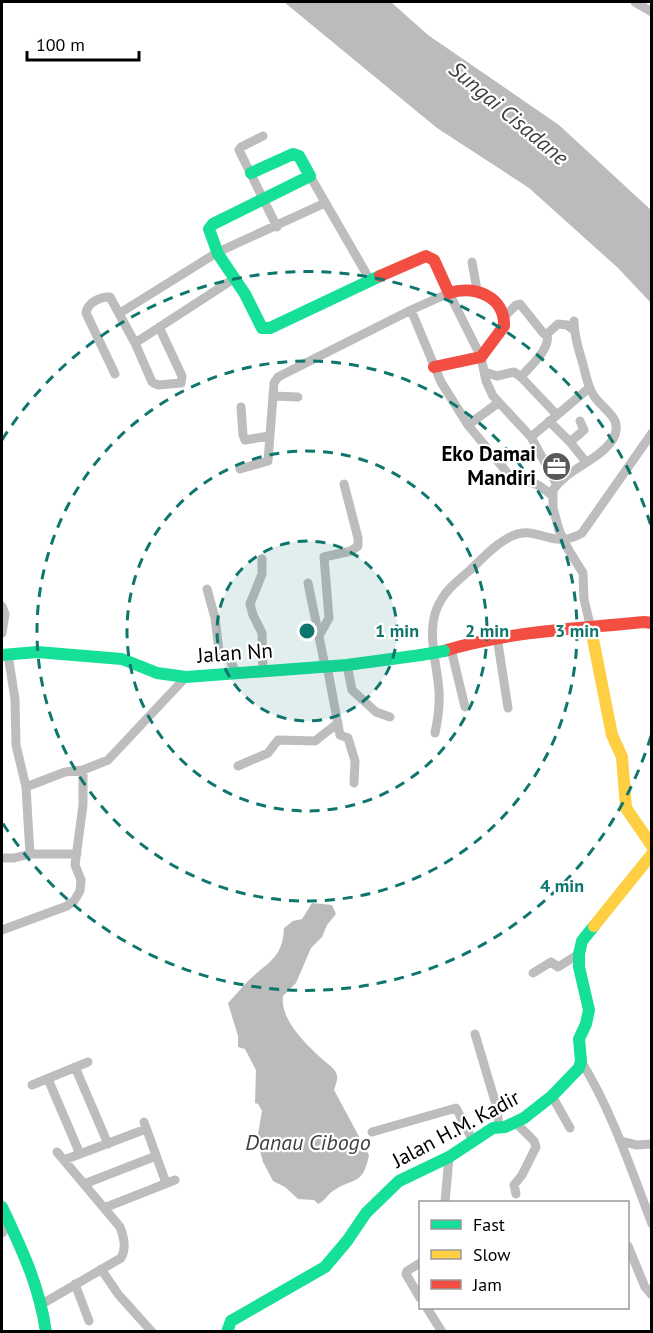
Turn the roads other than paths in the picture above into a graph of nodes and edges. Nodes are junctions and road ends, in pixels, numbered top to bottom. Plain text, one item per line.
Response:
1 (635, 2) edge
2 (651, 12) edge
3 (263, 136) dead end
4 (251, 173) junction
5 (310, 176) junction
6 (264, 200) junction
7 (325, 203) junction
8 (277, 227) junction
9 (218, 252) junction
10 (472, 262) dead end
11 (235, 278) junction
12 (370, 280) junction
13 (477, 290) junction
14 (449, 293) junction
15 (411, 310) junction
16 (120, 313) junction
17 (504, 317) junction
18 (159, 327) junction
19 (546, 334) junction
20 (135, 343) junction
21 (481, 357) junction
22 (434, 367) junction
23 (485, 372) junction
24 (115, 374) dead end
25 (521, 377) junction
26 (590, 388) junction
27 (273, 396) junction
28 (298, 397) dead end
29 (498, 403) junction
30 (241, 407) dead end
31 (552, 418) junction
32 (580, 421) dead end
33 (468, 425) junction
34 (651, 433) edge
35 (269, 436) junction
36 (531, 437) junction
37 (570, 442) junction
38 (586, 462) junction
39 (240, 470) dead end
40 (344, 484) dead end
41 (557, 485) junction
42 (552, 495) junction
43 (262, 559) dead end
44 (308, 582) dead end
45 (207, 589) dead end
46 (2, 606) edge
47 (651, 623) edge
48 (591, 628) junction
49 (2, 633) edge
50 (320, 634) junction
51 (497, 637) junction
52 (447, 650) junction
53 (5, 655) edge
54 (347, 665) junction
55 (326, 666) junction
56 (263, 671) junction
57 (236, 673) junction
58 (186, 677) junction
59 (465, 707) dead end
60 (508, 708) dead end
61 (390, 717) dead end
62 (338, 723) junction
63 (435, 732) dead end
64 (238, 766) dead end
65 (83, 770) junction
66 (354, 783) dead end
67 (26, 787) junction
68 (651, 846) edge
69 (30, 854) junction
70 (77, 854) junction
71 (651, 854) edge
72 (2, 858) edge
73 (2, 930) edge
74 (579, 954) junction
75 (533, 973) dead end
76 (475, 1034) dead end
77 (581, 1061) junction
78 (88, 1062) dead end
79 (75, 1067) junction
80 (48, 1079) junction
81 (32, 1085) dead end
82 (552, 1096) junction
83 (516, 1123) junction
84 (499, 1127) junction
85 (570, 1128) dead end
86 (372, 1132) dead end
87 (472, 1141) junction
88 (620, 1142) junction
89 (108, 1144) junction
90 (651, 1144) edge
91 (57, 1152) dead end
92 (80, 1154) junction
93 (156, 1156) junction
94 (449, 1157) junction
95 (64, 1160) junction
96 (84, 1184) junction
97 (516, 1194) dead end
98 (445, 1201) edge
99 (2, 1207) edge
100 (104, 1208) junction
101 (651, 1224) edge
102 (5, 1229) edge
103 (629, 1251) edge
104 (419, 1264) edge
105 (101, 1269) junction
106 (75, 1284) junction
107 (651, 1295) edge
108 (419, 1296) edge
109 (42, 1304) junction
110 (428, 1309) edge
111 (89, 1321) dead end
112 (46, 1332) edge
113 (152, 1332) edge
114 (227, 1332) edge
115 (442, 1332) edge

1 - 2 street
3 - 4 street
4 - 5 street
4 - 6 street
5 - 6 street
5 - 7 street
6 - 8 street
6 - 9 street
7 - 8 street
7 - 12 street
8 - 9 street
9 - 11 street
9 - 16 street
10 - 13 street
11 - 12 street
11 - 18 street
12 - 14 street
13 - 14 street
13 - 17 street
14 - 15 street
14 - 21 street
15 - 22 street
15 - 27 street
16 - 20 street
16 - 24 street
17 - 19 street
17 - 21 street
18 - 20 street
18 - 20 street
19 - 25 street
19 - 26 street
21 - 22 street
21 - 23 street
22 - 33 street
23 - 25 street
23 - 29 street
25 - 31 street
26 - 31 street
26 - 38 street
27 - 28 street
27 - 35 street
29 - 33 street
29 - 36 street
30 - 35 street
31 - 36 street
31 - 37 street
32 - 37 street
33 - 42 street
34 - 63 street
35 - 39 street
36 - 41 street
37 - 38 street
38 - 41 street
40 - 50 street
41 - 42 street
42 - 48 street, bridge
43 - 56 street
44 - 50 street
45 - 57 street
46 - 49 street
47 - 48 street, Jalan Nn
48 - 51 street, Jalan Nn
48 - 68 street
50 - 55 street
51 - 52 street, Jalan Nn
51 - 60 street
52 - 54 street, Jalan Nn, bridge
52 - 59 street
53 - 58 street, Jalan Nn
53 - 67 street
54 - 55 street, Jalan Nn
54 - 61 street
55 - 56 street, Jalan Nn
55 - 62 street
56 - 57 street, Jalan Nn
57 - 58 street, Jalan Nn
58 - 65 street
62 - 64 street
62 - 66 street
65 - 67 street
65 - 70 street
67 - 69 street
69 - 70 street
69 - 72 street
70 - 73 street
71 - 74 street
74 - 75 street
74 - 77 street
76 - 84 street
77 - 82 street, Jalan H.M. Kadir
77 - 88 street
78 - 79 street
79 - 80 street
79 - 89 street
80 - 81 street
80 - 92 street
82 - 83 street, Jalan H.M. Kadir
82 - 85 street
83 - 84 street, Jalan H.M. Kadir
83 - 97 street
84 - 87 street, Jalan H.M. Kadir
86 - 87 street
87 - 94 street, Jalan H.M. Kadir
88 - 90 street
88 - 101 street
89 - 92 street
89 - 93 street
91 - 95 street
92 - 95 street
93 - 96 street
93 - 100 street
94 - 98 street
94 - 114 street, Jalan H.M. Kadir
95 - 96 street
96 - 100 street
99 - 102 street
100 - 105 street
102 - 109 street
103 - 107 street
104 - 108 street
105 - 106 street
105 - 113 street
106 - 109 street
106 - 111 street
109 - 112 street
110 - 115 street

